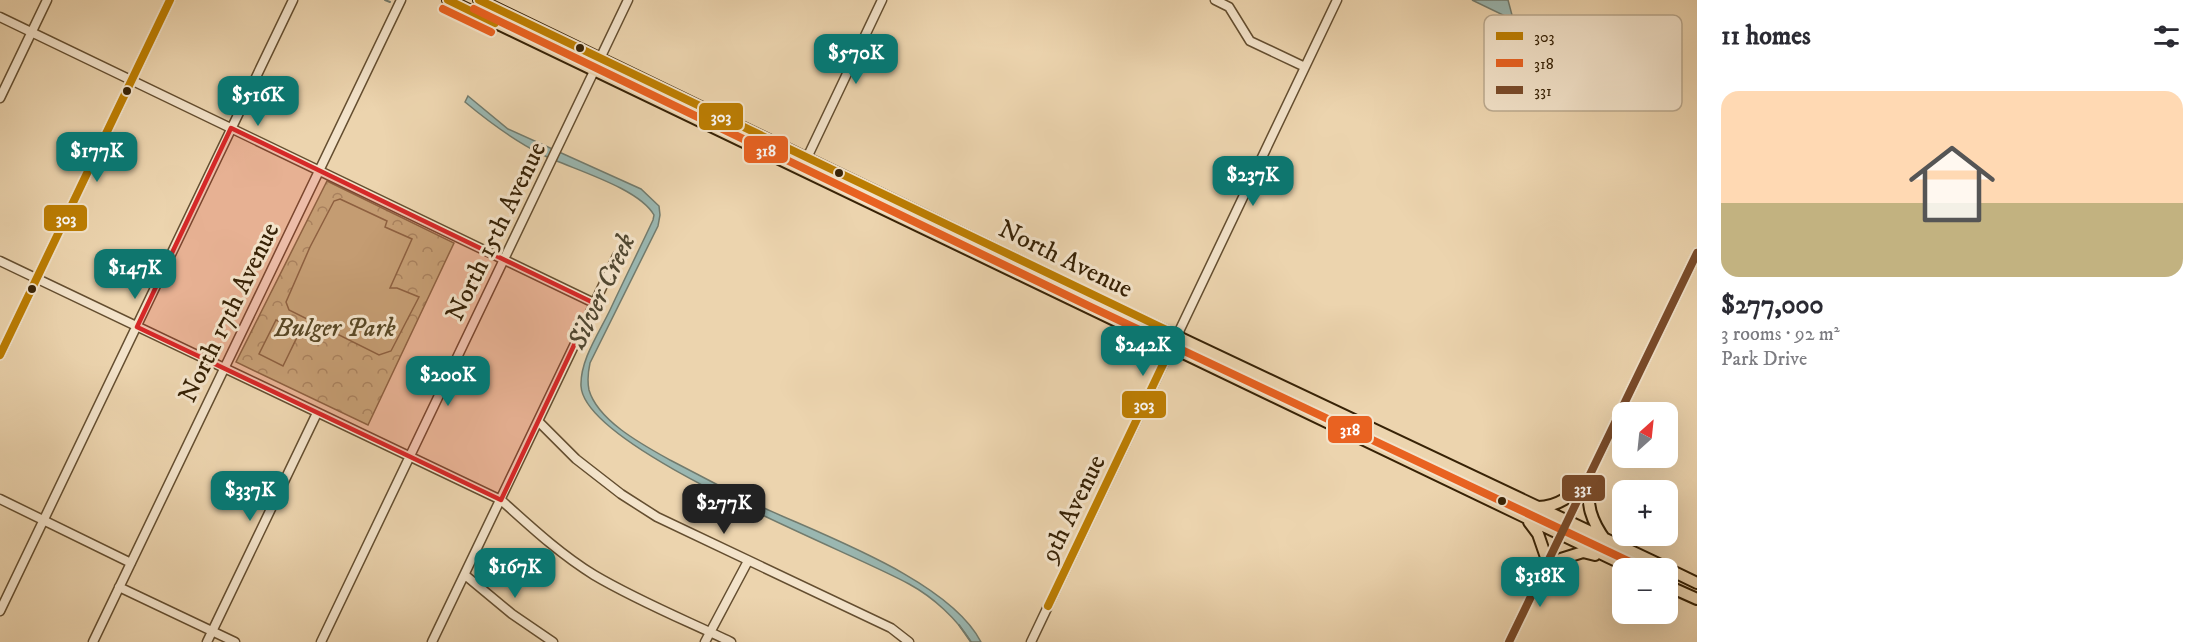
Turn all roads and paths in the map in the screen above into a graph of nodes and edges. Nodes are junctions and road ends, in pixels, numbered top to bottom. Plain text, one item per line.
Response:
1 (47, 0) edge
2 (170, 0) edge
3 (293, 0) edge
4 (448, 0) edge
5 (479, 0) edge
6 (628, 0) edge
7 (882, 0) edge
8 (1215, 0) edge
9 (1337, 0) edge
10 (400, 2) edge
11 (0, 17) edge
12 (32, 32) junction
13 (600, 59) junction
14 (1305, 67) junction
15 (594, 71) junction
16 (132, 80) junction
17 (0, 98) edge
18 (231, 128) junction
19 (807, 158) junction
20 (801, 170) junction
21 (319, 171) junction
22 (1697, 253) edge
23 (617, 256) dead end
24 (505, 260) junction
25 (0, 261) edge
26 (37, 278) junction
27 (594, 303) junction
28 (137, 327) junction
29 (1177, 335) junction
30 (1171, 348) junction
31 (0, 355) edge
32 (224, 368) junction
33 (317, 413) junction
34 (538, 421) junction
35 (409, 457) junction
36 (1589, 480) junction
37 (0, 499) edge
38 (501, 500) junction
39 (1534, 507) junction
40 (1521, 516) junction
41 (44, 520) junction
42 (1568, 522) junction
43 (1561, 535) junction
44 (1607, 541) junction
45 (1643, 558) edge
46 (1612, 560) joint
47 (748, 561) junction
48 (131, 563) junction
49 (1548, 563) junction
50 (1678, 574) edge
51 (465, 575) junction
52 (1697, 583) edge
53 (119, 587) junction
54 (1678, 591) edge
55 (1697, 600) edge
56 (0, 611) edge
57 (213, 631) junction
58 (711, 633) junction
59 (93, 642) edge
60 (207, 642) edge
61 (235, 642) edge
62 (321, 642) edge
63 (432, 642) edge
64 (553, 642) edge
65 (705, 642) edge
66 (731, 642) edge
67 (909, 642) edge
68 (1031, 642) edge
69 (1509, 642) edge

1 - 12 street
2 - 16 street
3 - 18 street
4 - 15 main road, North Avenue
5 - 13 main road, North Avenue
6 - 13 street, North 15th Avenue
7 - 19 street
8 - 14 street
9 - 14 street, 9th Avenue
10 - 21 street, North 17th Avenue
11 - 12 street
12 - 16 street
12 - 17 street
13 - 15 street, North 15th Avenue
13 - 19 main road, North Avenue
14 - 29 street, 9th Avenue
15 - 20 main road, North Avenue
15 - 24 street, North 15th Avenue
16 - 18 street
16 - 26 street
18 - 21 street
18 - 28 street
19 - 20 street
19 - 29 main road, North Avenue
20 - 30 main road, North Avenue
21 - 24 street
21 - 32 street, North 17th Avenue
22 - 36 street
23 - 27 street
24 - 27 street
24 - 35 street, North 15th Avenue
25 - 26 street
26 - 28 street
26 - 31 street
27 - 34 street
28 - 32 street
28 - 41 street
29 - 30 street, 9th Avenue
29 - 39 main road, North Avenue
30 - 40 main road, North Avenue
30 - 68 street, 9th Avenue
32 - 33 street
32 - 48 street, North 17th Avenue
33 - 35 street
33 - 57 street
34 - 38 street
34 - 47 street
35 - 38 street
35 - 62 street, North 15th Avenue
36 - 39 main road
36 - 42 street
36 - 44 main road
37 - 41 street
38 - 51 street
38 - 58 street
39 - 42 main road, North Avenue
40 - 43 main road, North Avenue
40 - 49 main road
41 - 48 street
41 - 56 street
42 - 43 street
42 - 44 main road, North Avenue
43 - 46 main road, North Avenue
43 - 49 street
44 - 45 main road, North Avenue
46 - 49 main road
47 - 58 street
47 - 67 street
48 - 53 street, North 17th Avenue
49 - 69 street
50 - 52 main road, North Avenue
51 - 63 street
51 - 64 street
53 - 57 street
53 - 59 street, North 17th Avenue
54 - 55 main road
57 - 60 street
57 - 61 street
58 - 65 street
58 - 66 street

